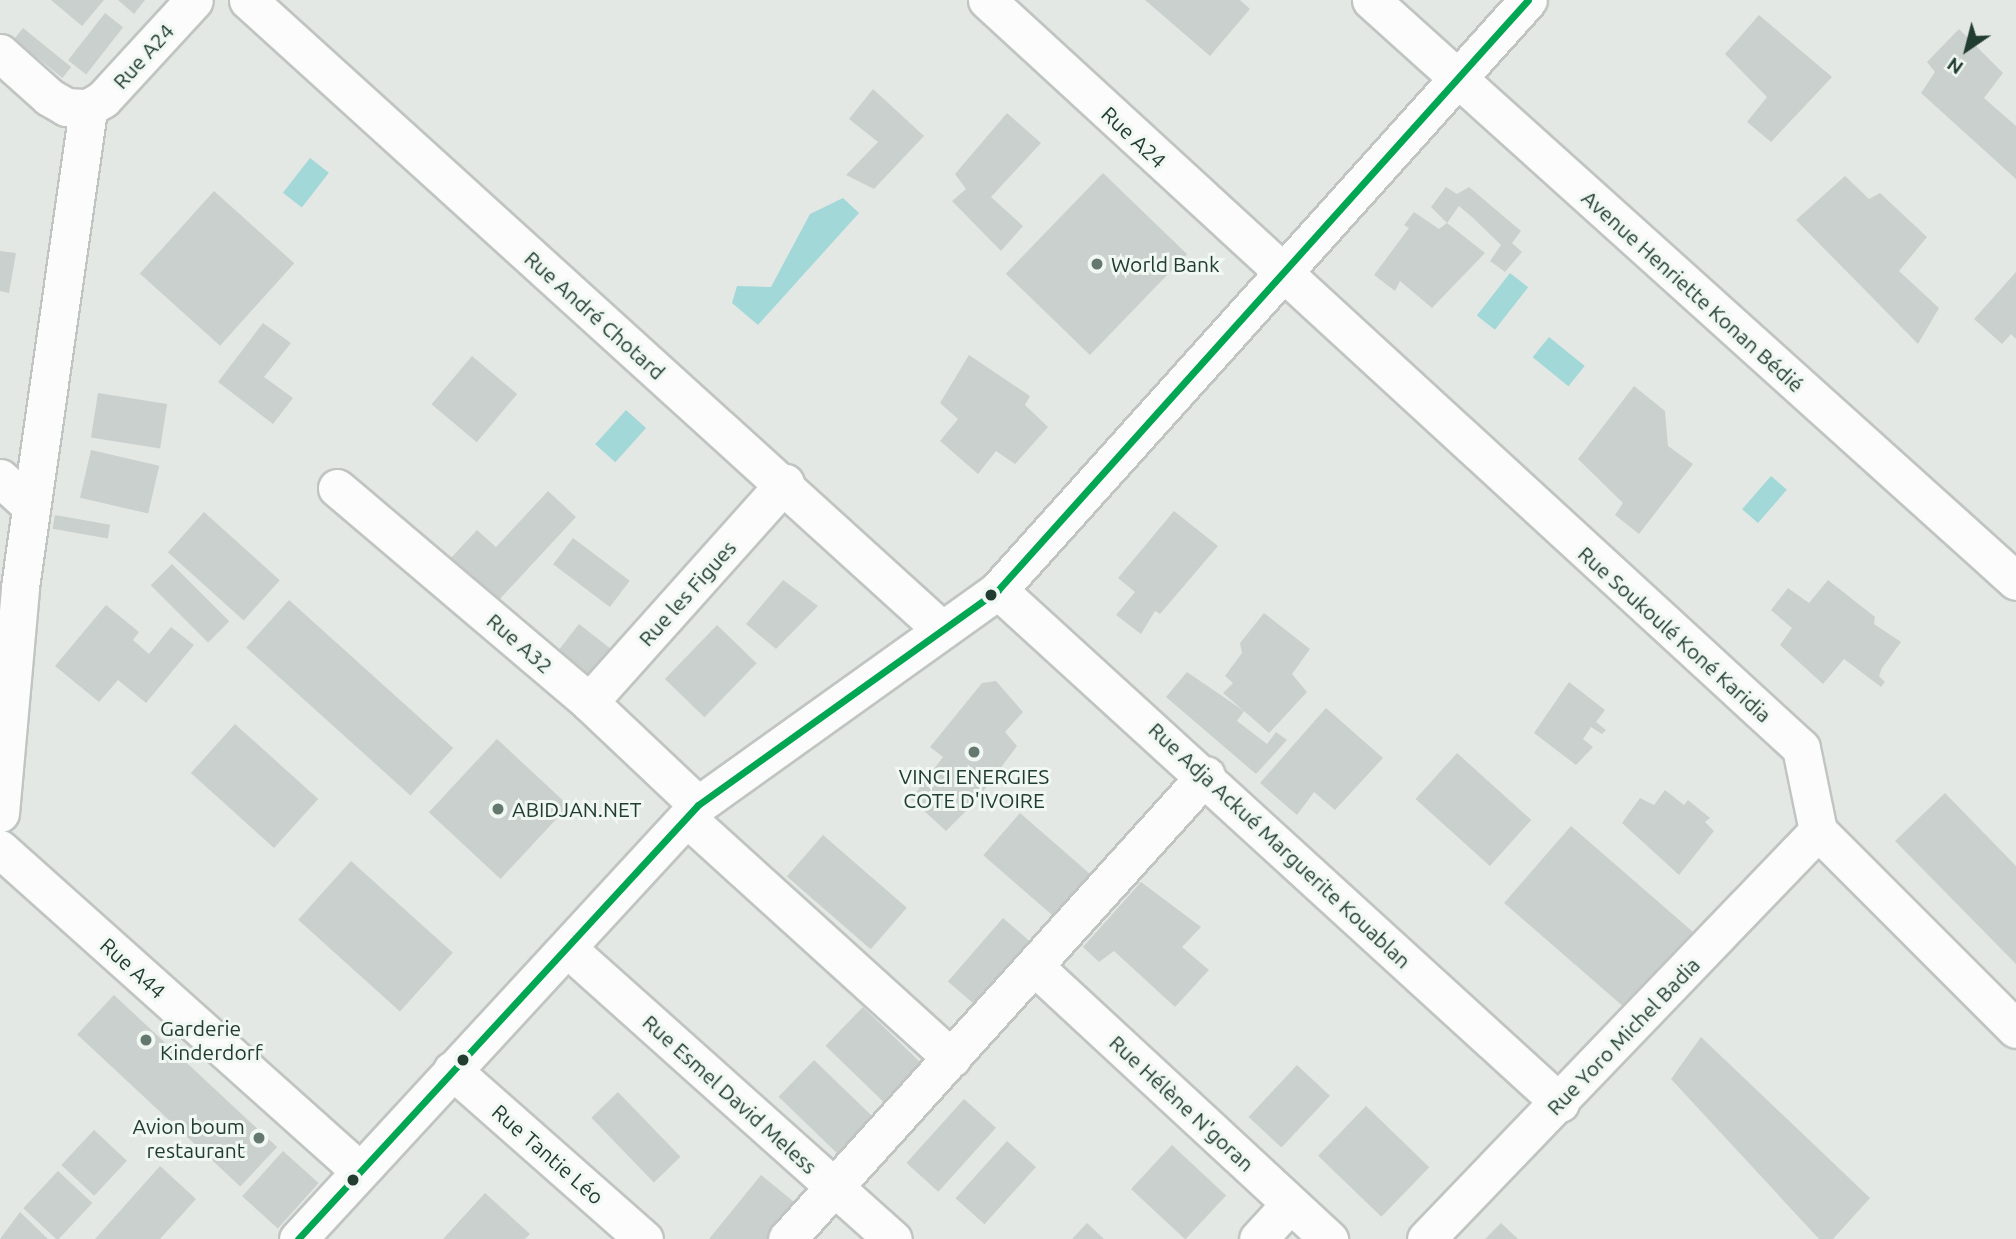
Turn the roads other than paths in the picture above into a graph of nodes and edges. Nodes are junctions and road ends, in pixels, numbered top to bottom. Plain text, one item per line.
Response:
1 (194, 0) edge
2 (248, 0) edge
3 (987, 0) edge
4 (1371, 0) edge
5 (1528, 0) edge
6 (0, 53) edge
7 (1458, 80) junction
8 (88, 108) junction
9 (1280, 274) junction
10 (0, 478) edge
11 (785, 483) junction
12 (337, 488) dead end
13 (31, 506) junction
14 (2016, 581) edge
15 (998, 590) junction
16 (941, 629) junction
17 (589, 702) junction
18 (5, 722) edge
19 (1206, 775) junction
20 (693, 812) junction
21 (0, 813) edge
22 (1818, 831) junction
23 (0, 849) edge
24 (567, 948) junction
25 (1035, 967) junction
26 (2016, 1029) edge
27 (952, 1058) junction
28 (452, 1070) junction
29 (1560, 1103) junction
30 (360, 1171) junction
31 (834, 1187) junction
32 (1290, 1204) junction
33 (298, 1239) edge
34 (644, 1239) edge
35 (787, 1239) edge
36 (893, 1239) edge
37 (1258, 1239) edge
38 (1329, 1239) edge
39 (1426, 1239) edge

1 - 8 street, Rue A24
2 - 11 street, Rue André Chotard
3 - 9 street, Rue A24
4 - 7 street, Avenue Henriette Konan Bédié
5 - 7 street
6 - 8 street
7 - 9 street
7 - 14 street, Avenue Henriette Konan Bédié
8 - 13 street
9 - 15 street
9 - 22 street, Rue Soukoulé Koné Karidia
10 - 13 street
11 - 16 street, Rue André Chotard
11 - 17 street, Rue les Figues
12 - 17 street, Rue A32
13 - 18 street
15 - 16 street
15 - 19 street, Rue Adja Ackué Marguerite Kouablan
16 - 20 street
17 - 20 street, Rue A32
18 - 21 street
19 - 25 street
19 - 29 street, Rue Adja Ackué Marguerite Kouablan
20 - 24 street
20 - 27 street, Rue A32
22 - 26 street
22 - 29 street, Rue Yoro Michel Badia
23 - 30 street, Rue A44
24 - 28 street
24 - 31 street, Rue Esmel David Meless
25 - 27 street
25 - 32 street, Rue Hélène N'goran
27 - 31 street
28 - 30 street
28 - 34 street, Rue Tantie Léo
29 - 39 street, Rue Yoro Michel Badia
30 - 33 street
31 - 35 street
31 - 36 street, Rue Esmel David Meless
32 - 37 street
32 - 38 street, Rue Hélène N'goran

